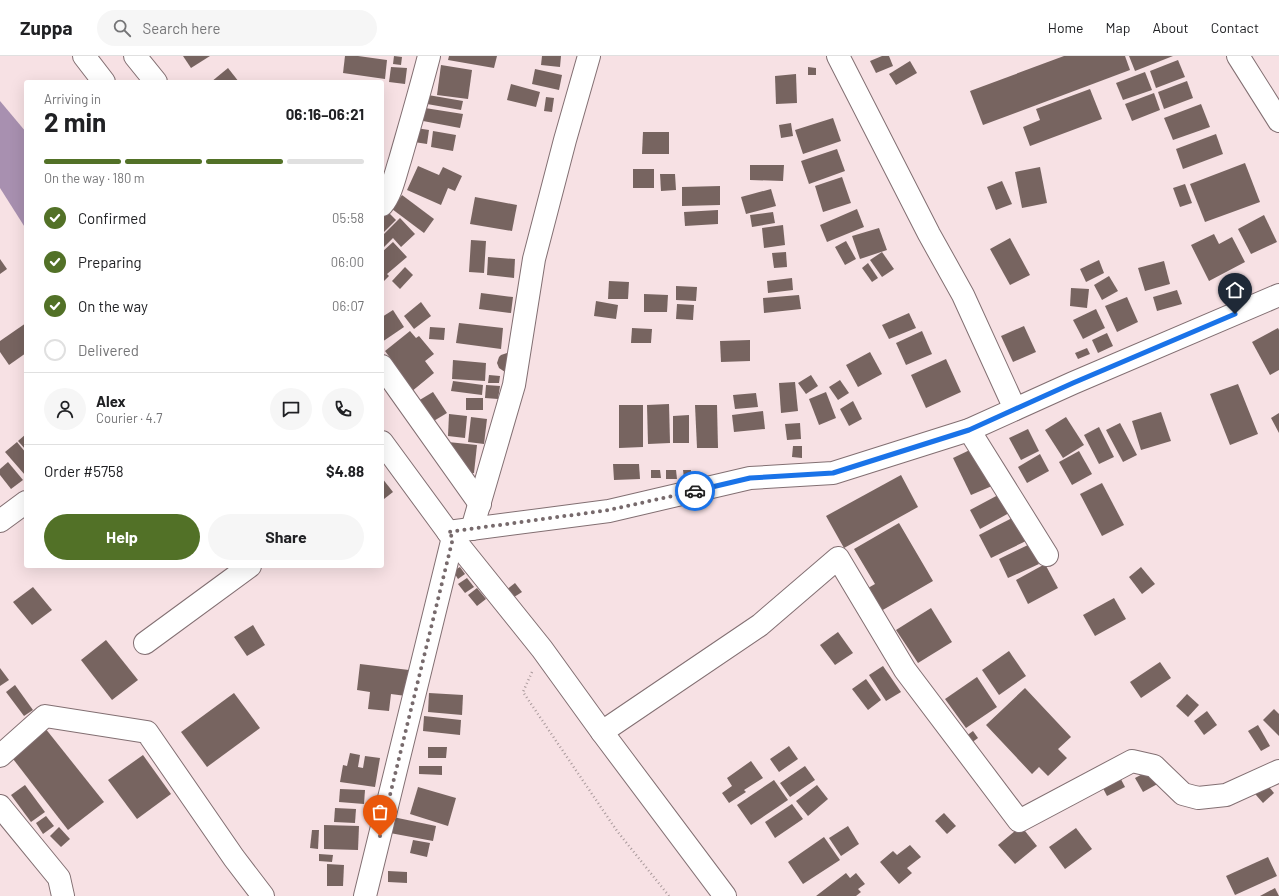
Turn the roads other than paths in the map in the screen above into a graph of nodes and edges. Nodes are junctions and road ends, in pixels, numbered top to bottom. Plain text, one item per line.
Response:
1 (84, 56) edge
2 (135, 56) edge
3 (429, 56) edge
4 (589, 56) edge
5 (838, 56) edge
6 (1238, 56) edge
7 (102, 80) edge
8 (154, 80) edge
9 (1279, 121) edge
10 (384, 203) edge
11 (1279, 295) edge
12 (384, 369) edge
13 (1015, 409) junction
14 (969, 430) junction
15 (385, 452) edge
16 (24, 503) edge
17 (480, 504) junction
18 (0, 521) edge
19 (458, 533) junction
20 (1047, 555) dead end
21 (247, 568) edge
22 (145, 643) dead end
23 (602, 732) junction
24 (0, 756) edge
25 (1279, 771) edge
26 (0, 806) edge
27 (63, 896) edge
28 (263, 896) edge
29 (365, 896) edge
30 (725, 896) edge

1 - 7 street
2 - 8 street
3 - 10 street
4 - 17 street
5 - 13 street
6 - 9 street
11 - 13 street
12 - 17 street
13 - 14 street
14 - 19 street
14 - 20 street
15 - 19 street
16 - 18 street
17 - 19 street
19 - 23 street
19 - 29 street
21 - 22 street
23 - 25 street
23 - 30 street
24 - 28 street
26 - 27 street

